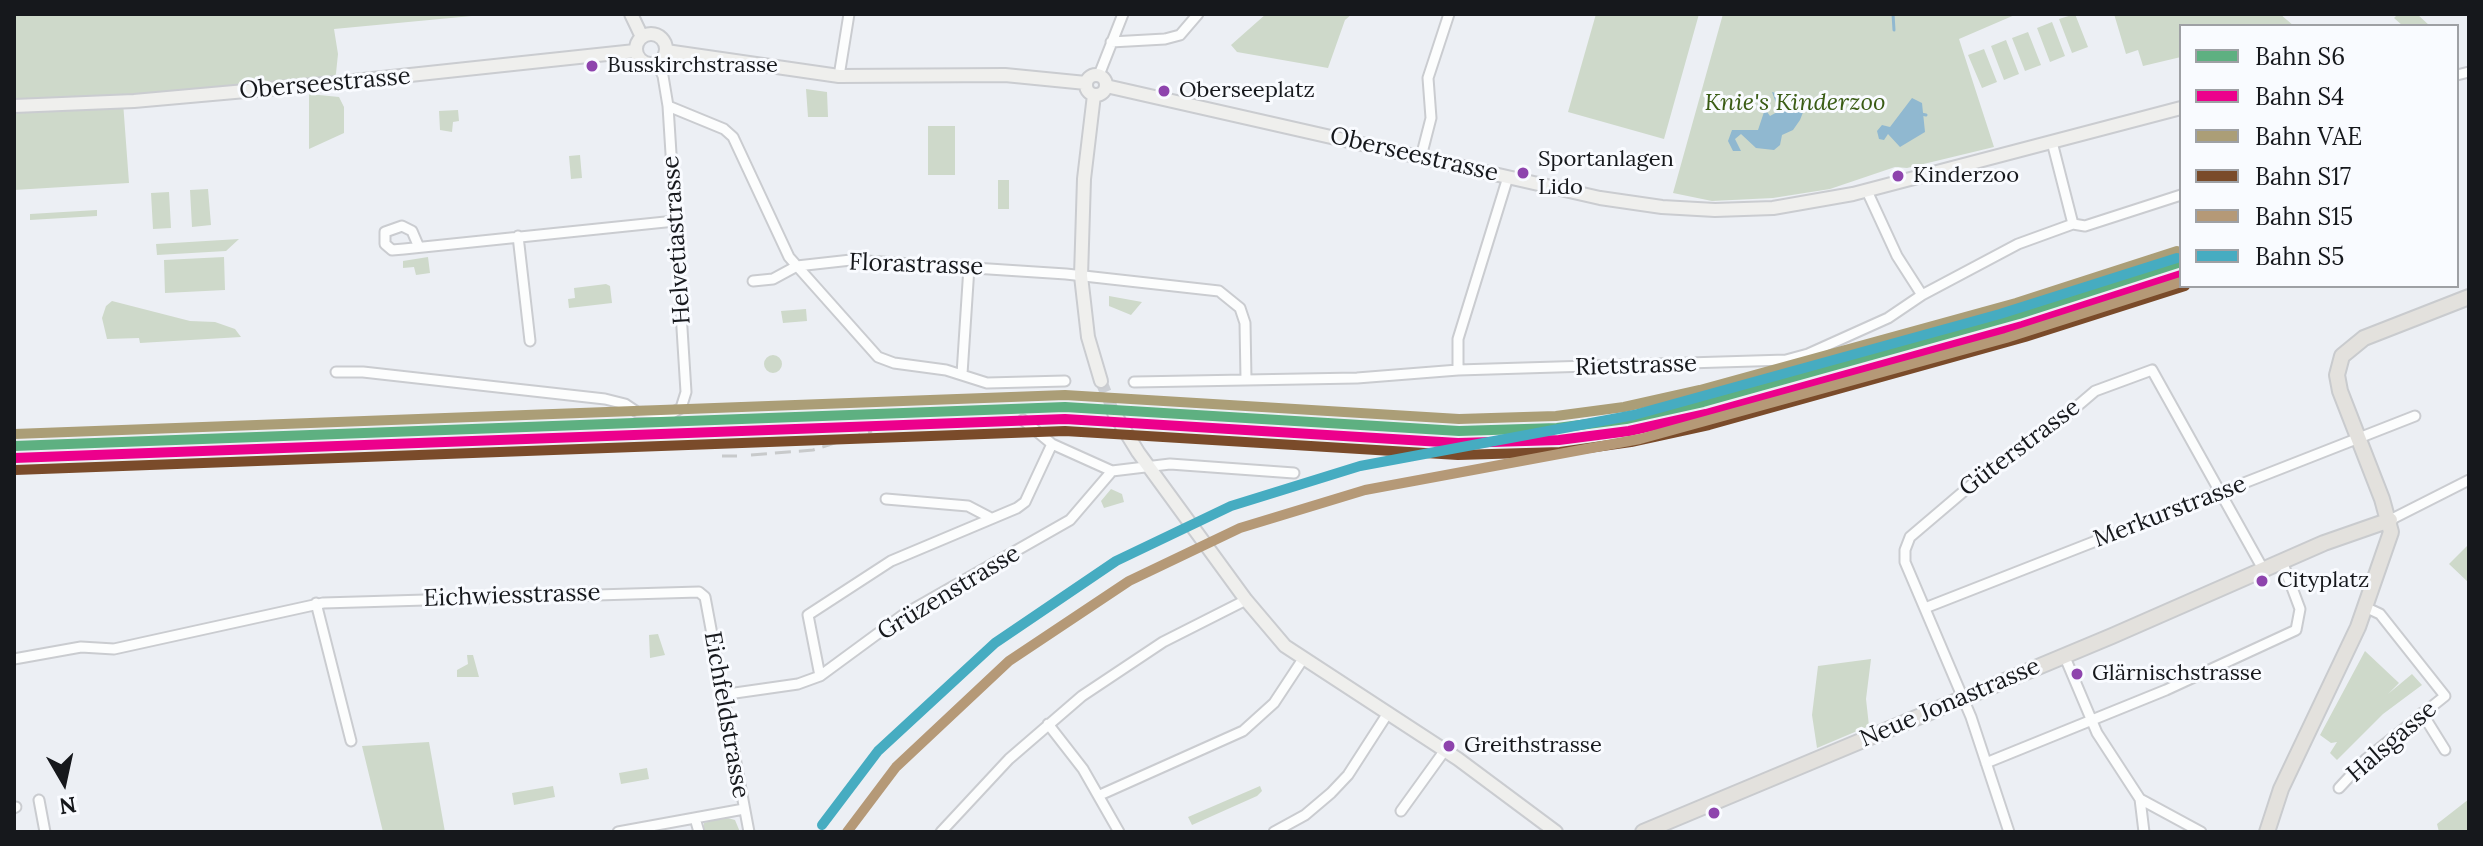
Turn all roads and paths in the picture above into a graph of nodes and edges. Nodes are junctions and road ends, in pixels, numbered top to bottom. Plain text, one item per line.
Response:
1 (631, 14) edge
2 (849, 14) edge
3 (1123, 14) edge
4 (1198, 14) edge
5 (1449, 14) edge
6 (642, 37) junction
7 (1111, 42) junction
8 (635, 51) junction
9 (666, 51) junction
10 (657, 63) junction
11 (839, 76) junction
12 (1102, 81) junction
13 (1086, 83) junction
14 (1094, 95) junction
15 (14, 106) edge
16 (668, 106) junction
17 (2179, 109) edge
18 (2052, 142) junction
19 (1421, 157) junction
20 (1508, 177) junction
21 (1867, 191) junction
22 (2179, 196) edge
23 (675, 221) junction
24 (2073, 224) junction
25 (518, 236) junction
26 (418, 245) dead end
27 (797, 266) junction
28 (969, 267) junction
29 (1081, 276) junction
30 (753, 281) dead end
31 (1922, 295) junction
32 (2469, 297) edge
33 (530, 341) dead end
34 (1458, 370) junction
35 (336, 372) dead end
36 (962, 374) junction
37 (1246, 379) junction
38 (1065, 381) dead end
39 (1101, 381) tunnel mouth
40 (1134, 382) dead end
41 (1114, 413) tunnel mouth
42 (2415, 416) dead end
43 (1023, 420) dead end
44 (2357, 439) junction
45 (1052, 444) junction
46 (1148, 465) junction
47 (1112, 471) junction
48 (1294, 473) dead end
49 (2469, 480) edge
50 (2220, 492) junction
51 (886, 499) dead end
52 (989, 517) junction
53 (2390, 520) junction
54 (2282, 561) junction
55 (2263, 569) junction
56 (705, 597) joint
57 (1246, 600) junction
58 (316, 603) junction
59 (2365, 607) junction
60 (1925, 608) junction
61 (2064, 655) junction
62 (14, 659) edge
63 (1303, 659) junction
64 (820, 676) junction
65 (721, 695) junction
66 (1963, 697) junction
67 (1388, 713) junction
68 (2422, 713) junction
69 (2092, 720) junction
70 (1048, 724) junction
71 (351, 741) dead end
72 (1445, 750) junction
73 (2445, 750) dead end
74 (1986, 763) junction
75 (2339, 788) dead end
76 (1100, 795) junction
77 (2140, 799) junction
78 (39, 800) dead end
79 (744, 809) junction
80 (1401, 811) dead end
81 (695, 818) junction
82 (1554, 831) edge
83 (45, 832) edge
84 (618, 832) edge
85 (699, 832) edge
86 (749, 832) edge
87 (941, 832) edge
88 (1119, 832) edge
89 (1274, 832) edge
90 (1643, 832) edge
91 (2009, 832) edge
92 (2144, 832) edge
93 (2201, 832) edge
94 (2267, 832) edge

1 - 6 street
2 - 11 street
3 - 7 street
4 - 7 street
5 - 19 street
6 - 8 street
6 - 9 street
7 - 12 street
8 - 10 street
8 - 15 street, Oberseestrasse
9 - 10 street
9 - 11 street
10 - 16 street, Helvetiastrasse
11 - 13 street
12 - 13 street
12 - 14 street
12 - 19 street, Oberseestrasse
13 - 14 street
14 - 29 street
16 - 23 street, Helvetiastrasse
16 - 27 street
17 - 18 street, Oberseestrasse
18 - 21 street, Oberseestrasse
18 - 24 street
19 - 20 street, Oberseestrasse
20 - 21 street, Oberseestrasse
20 - 34 street
21 - 31 street
22 - 24 street, Rietstrasse
23 - 25 street
23 - 35 street, Helvetiastrasse
24 - 31 street, Rietstrasse
25 - 26 street
25 - 33 street
27 - 28 street, Florastrasse
27 - 30 street, Florastrasse
27 - 36 street
28 - 29 street, Florastrasse
28 - 36 street
29 - 37 street
29 - 39 street
31 - 34 street, Rietstrasse
32 - 44 main road
34 - 37 street, Rietstrasse
36 - 38 street
37 - 40 street, Rietstrasse
41 - 46 street
42 - 44 street, Merkurstrasse
43 - 45 street
44 - 50 street, Merkurstrasse
44 - 53 main road
45 - 47 street
45 - 52 street
46 - 47 street
46 - 48 street
46 - 57 street
47 - 64 street, Grüzenstrasse
49 - 53 street
50 - 55 street
50 - 60 street, Merkurstrasse
50 - 60 street, Güterstrasse
51 - 52 street
52 - 64 street
53 - 54 main road, Neue Jonastrasse
53 - 59 main road
54 - 55 main road, Neue Jonastrasse
54 - 69 street
55 - 61 main road, Neue Jonastrasse
56 - 58 street, Eichwiesstrasse
56 - 65 street, Eichfeldstrasse
57 - 63 street
57 - 70 street
58 - 62 street, Eichwiesstrasse
58 - 71 street
59 - 68 street, Halsgasse
59 - 94 main road
60 - 66 street
61 - 66 main road, Neue Jonastrasse
61 - 69 street
63 - 67 street
63 - 76 street
64 - 65 street, Grüzenstrasse
65 - 79 street, Eichfeldstrasse
66 - 74 street
66 - 90 main road, Neue Jonastrasse
67 - 72 street
67 - 89 street
68 - 73 street
68 - 75 street, Halsgasse
69 - 74 street
69 - 77 street
70 - 76 street
70 - 87 street
72 - 80 street
72 - 82 street
74 - 91 street
76 - 88 street
77 - 92 street
77 - 93 street
78 - 83 street
79 - 81 street
79 - 86 street, Eichfeldstrasse
81 - 84 street
81 - 85 street

